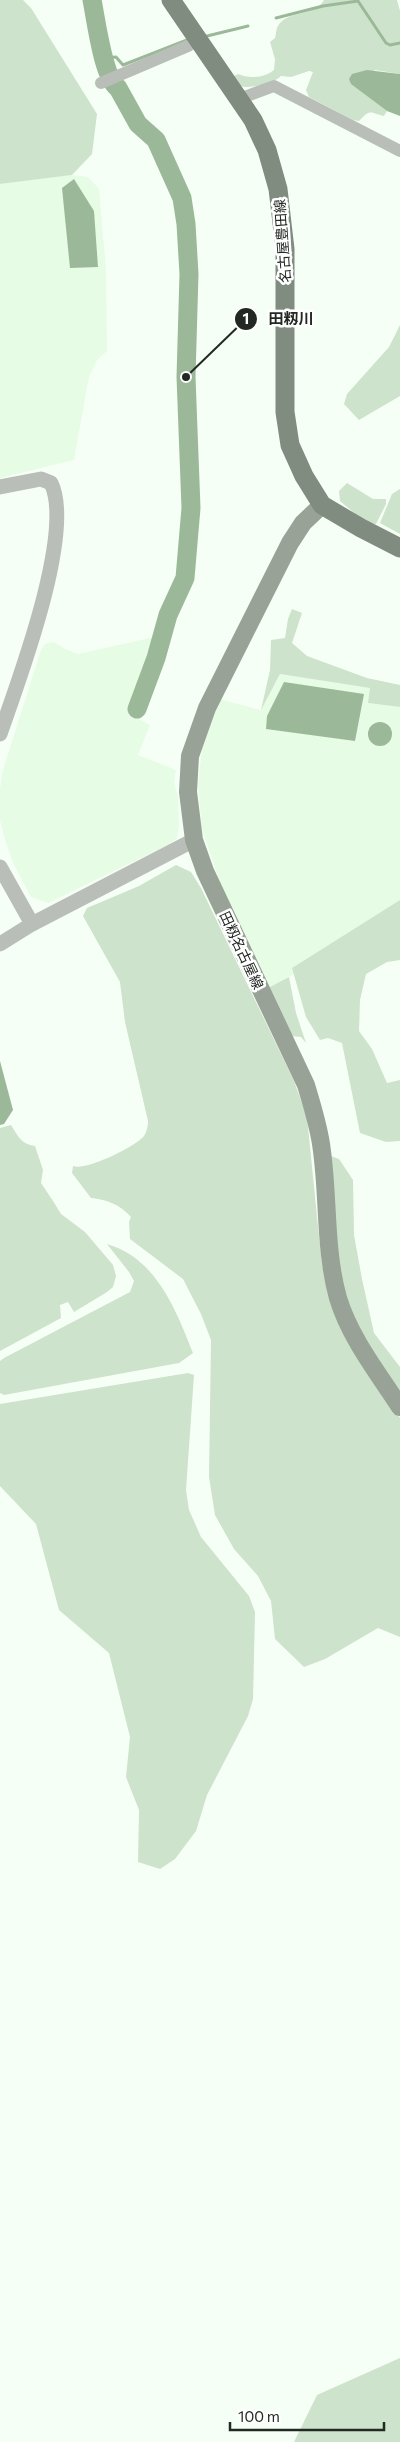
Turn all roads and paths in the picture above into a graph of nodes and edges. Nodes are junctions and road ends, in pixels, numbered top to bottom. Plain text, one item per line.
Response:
1 (171, 0) edge
2 (197, 38) junction
3 (104, 82) dead end
4 (239, 99) junction
5 (400, 151) edge
6 (0, 487) edge
7 (322, 505) junction
8 (400, 548) edge
9 (0, 734) edge
10 (194, 840) junction
11 (0, 868) edge
12 (32, 924) junction
13 (0, 944) edge
14 (400, 1407) edge

1 - 2 main road, 名古屋豊田線
2 - 3 street
2 - 4 main road, 名古屋豊田線
4 - 5 street
4 - 7 main road, 名古屋豊田線
6 - 9 street
7 - 8 main road, 名古屋豊田線
7 - 10 main road, 田籾名古屋線
10 - 12 street
10 - 14 main road, 田籾名古屋線
11 - 12 street
12 - 13 street

